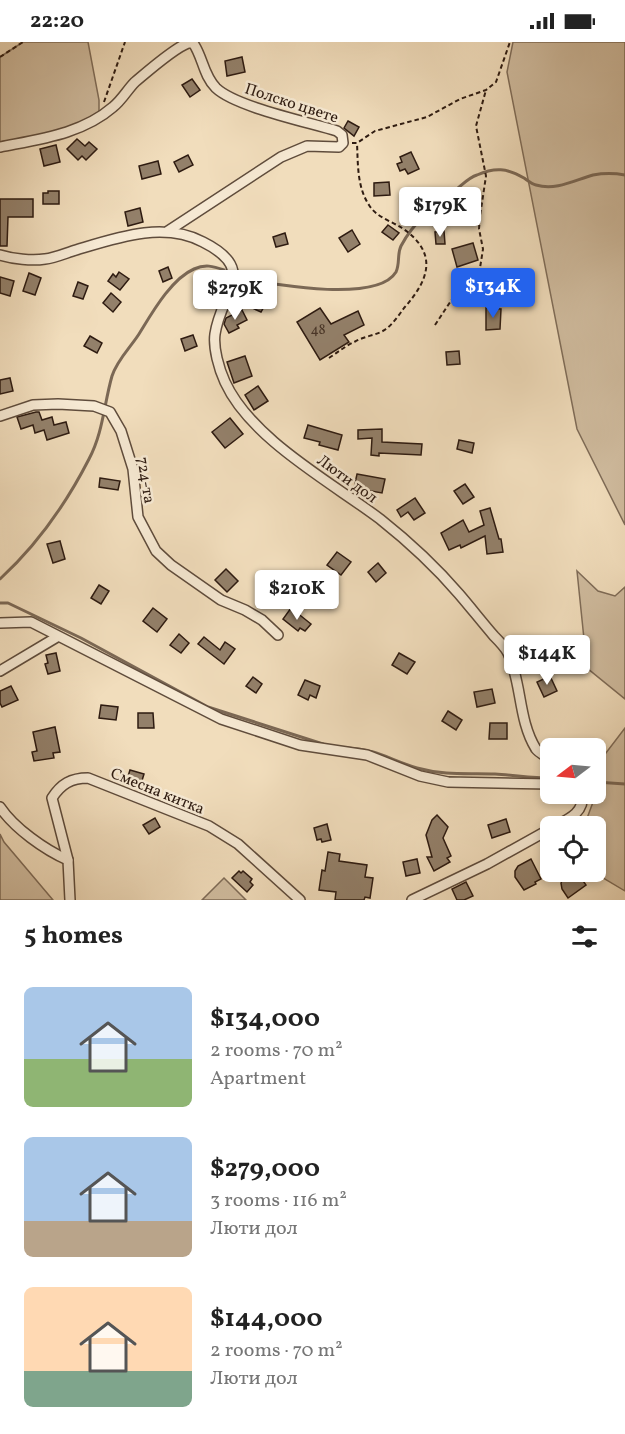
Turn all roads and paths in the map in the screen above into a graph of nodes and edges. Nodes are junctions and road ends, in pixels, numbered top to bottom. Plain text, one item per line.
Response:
1 (23, 42) edge
2 (125, 42) edge
3 (510, 42) edge
4 (0, 57) edge
5 (486, 90) junction
6 (99, 118) junction
7 (343, 142) junction
8 (357, 143) junction
9 (0, 147) edge
10 (168, 231) junction
11 (0, 255) edge
12 (435, 325) dead end
13 (329, 358) dead end
14 (0, 416) edge
15 (0, 623) edge
16 (278, 635) dead end
17 (57, 637) junction
18 (0, 671) edge
19 (540, 753) edge
20 (540, 784) edge
21 (0, 807) edge
22 (540, 835) edge
23 (68, 860) junction
24 (70, 900) edge
25 (300, 900) edge
26 (412, 900) edge

1 - 4 path
2 - 6 path
3 - 5 path
5 - 8 path
5 - 12 path
6 - 7 street, Полско цвете
6 - 9 street, Полско цвете
7 - 8 path
7 - 10 street
8 - 13 path
10 - 11 street
10 - 19 street, Люти дол
14 - 16 street, 724-та
15 - 17 street
17 - 18 street
17 - 20 street
21 - 23 street
22 - 26 street
23 - 24 street
23 - 25 street, Смесна китка

